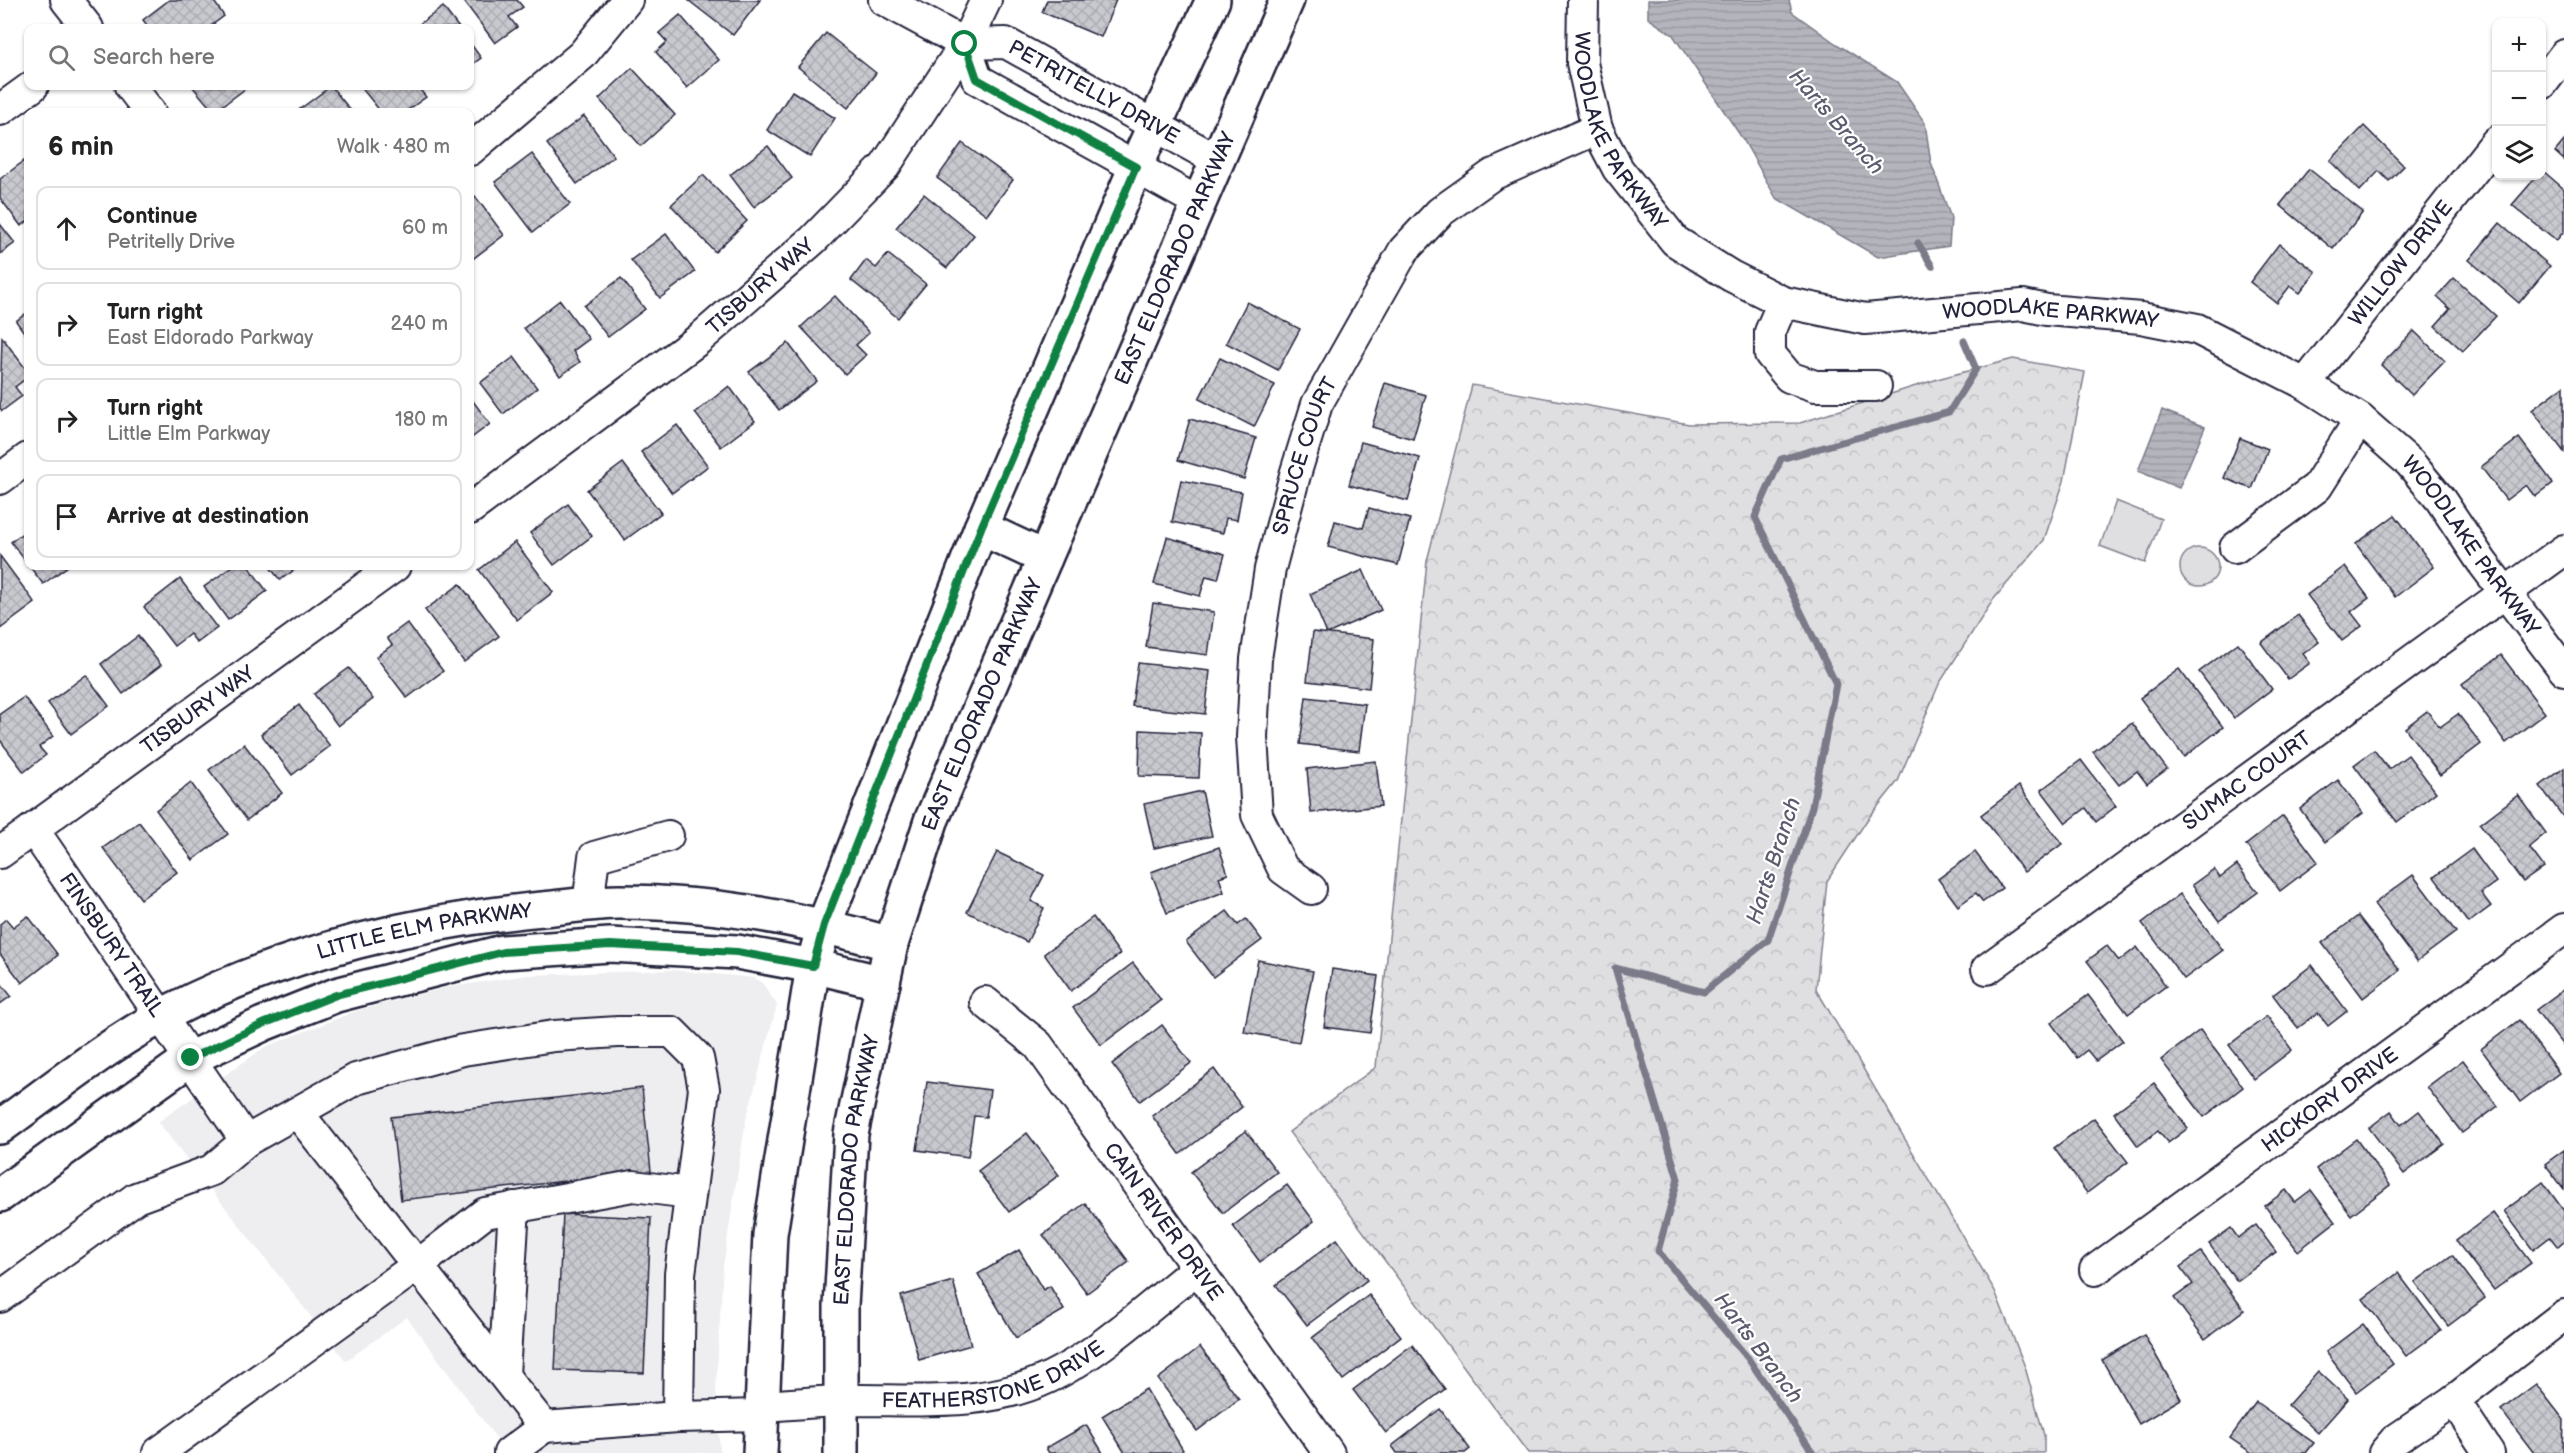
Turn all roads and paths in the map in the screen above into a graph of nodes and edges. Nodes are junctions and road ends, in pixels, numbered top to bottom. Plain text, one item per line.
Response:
1 (66, 0) edge
2 (627, 0) edge
3 (884, 0) edge
4 (986, 0) edge
5 (1214, 0) edge
6 (1287, 0) edge
7 (1583, 0) edge
8 (85, 24) edge
9 (965, 44) junction
10 (2564, 55) edge
11 (2546, 78) edge
12 (28, 90) edge
13 (133, 90) edge
14 (147, 108) edge
15 (0, 110) edge
16 (1155, 125) junction
17 (1598, 129) junction
18 (474, 147) edge
19 (2492, 147) edge
20 (1217, 160) junction
21 (1136, 167) junction
22 (1198, 202) junction
23 (1783, 302) junction
24 (2305, 384) junction
25 (1876, 386) dead end
26 (2360, 419) junction
27 (24, 461) edge
28 (0, 479) edge
29 (474, 506) edge
30 (981, 528) junction
31 (2235, 548) dead end
32 (2564, 550) edge
33 (1044, 558) junction
34 (390, 570) edge
35 (2506, 594) junction
36 (2564, 670) edge
37 (33, 830) junction
38 (668, 836) dead end
39 (0, 853) edge
40 (1311, 889) dead end
41 (588, 905) junction
42 (824, 925) junction
43 (2564, 929) edge
44 (891, 944) junction
45 (813, 966) junction
46 (1987, 969) dead end
47 (883, 982) junction
48 (986, 1002) dead end
49 (162, 1016) junction
50 (191, 1058) junction
51 (298, 1113) junction
52 (0, 1127) edge
53 (246, 1141) junction
54 (690, 1193) junction
55 (0, 1195) edge
56 (514, 1207) junction
57 (418, 1265) junction
58 (1198, 1268) junction
59 (2096, 1270) dead end
60 (0, 1297) edge
61 (2564, 1315) edge
62 (504, 1376) junction
63 (2454, 1400) junction
64 (841, 1401) junction
65 (760, 1410) junction
66 (678, 1417) junction
67 (544, 1427) junction
68 (158, 1453) edge
69 (509, 1453) edge
70 (760, 1453) edge
71 (842, 1453) edge
72 (1329, 1453) edge
73 (2384, 1453) edge
74 (2489, 1453) edge

1 - 8 street
2 - 18 street
3 - 9 street, PETRITELLY DRIVE
4 - 9 street, TISBURY WAY
5 - 16 main road
6 - 20 main road, EAST ELDORADO PARKWAY
7 - 17 street, WOODLAKE PARKWAY
9 - 16 street, PETRITELLY DRIVE
9 - 21 street, PETRITELLY DRIVE
9 - 29 street, TISBURY WAY
10 - 11 street
12 - 15 street
13 - 14 street
16 - 20 street, PETRITELLY DRIVE
16 - 21 main road
17 - 23 street, WOODLAKE PARKWAY
17 - 40 street, SPRUCE COURT
19 - 24 street, WILLOW DRIVE
20 - 22 main road, EAST ELDORADO PARKWAY
21 - 22 street, PETRITELLY DRIVE
21 - 30 main road
22 - 33 main road, EAST ELDORADO PARKWAY
23 - 24 street, WOODLAKE PARKWAY
23 - 25 street
24 - 26 street, WOODLAKE PARKWAY
26 - 31 street
26 - 35 street, WOODLAKE PARKWAY
27 - 28 street
30 - 33 main road
30 - 42 main road
32 - 35 street, SUMAC COURT
33 - 44 main road, EAST ELDORADO PARKWAY
34 - 37 street, TISBURY WAY
35 - 36 street, WOODLAKE PARKWAY
35 - 46 street, SUMAC COURT
37 - 39 street, TISBURY WAY
37 - 49 street, FINSBURY TRAIL
38 - 41 street
41 - 42 main road, LITTLE ELM PARKWAY
41 - 49 main road, LITTLE ELM PARKWAY
42 - 44 main road, LITTLE ELM PARKWAY
42 - 45 main road
43 - 59 street, HICKORY DRIVE
44 - 47 main road, EAST ELDORADO PARKWAY
45 - 47 main road, LITTLE ELM PARKWAY
45 - 50 main road, LITTLE ELM PARKWAY
45 - 65 main road
47 - 64 main road, EAST ELDORADO PARKWAY
48 - 58 street, CAIN RIVER DRIVE
49 - 50 street, FINSBURY TRAIL
49 - 52 main road, LITTLE ELM PARKWAY
50 - 53 street, FINSBURY TRAIL
50 - 55 main road, LITTLE ELM PARKWAY
51 - 53 street
51 - 54 street
51 - 57 street
53 - 60 street
54 - 56 street
54 - 66 street
56 - 57 street
56 - 62 street
57 - 62 street
57 - 68 street
58 - 64 street, FEATHERSTONE DRIVE
58 - 72 street, CAIN RIVER DRIVE
61 - 63 street
62 - 67 street
63 - 73 street
63 - 74 street
64 - 65 street, FEATHERSTONE DRIVE
64 - 71 main road, EAST ELDORADO PARKWAY
65 - 66 street, FEATHERSTONE DRIVE
65 - 70 main road
66 - 67 street, FEATHERSTONE DRIVE
67 - 69 street

